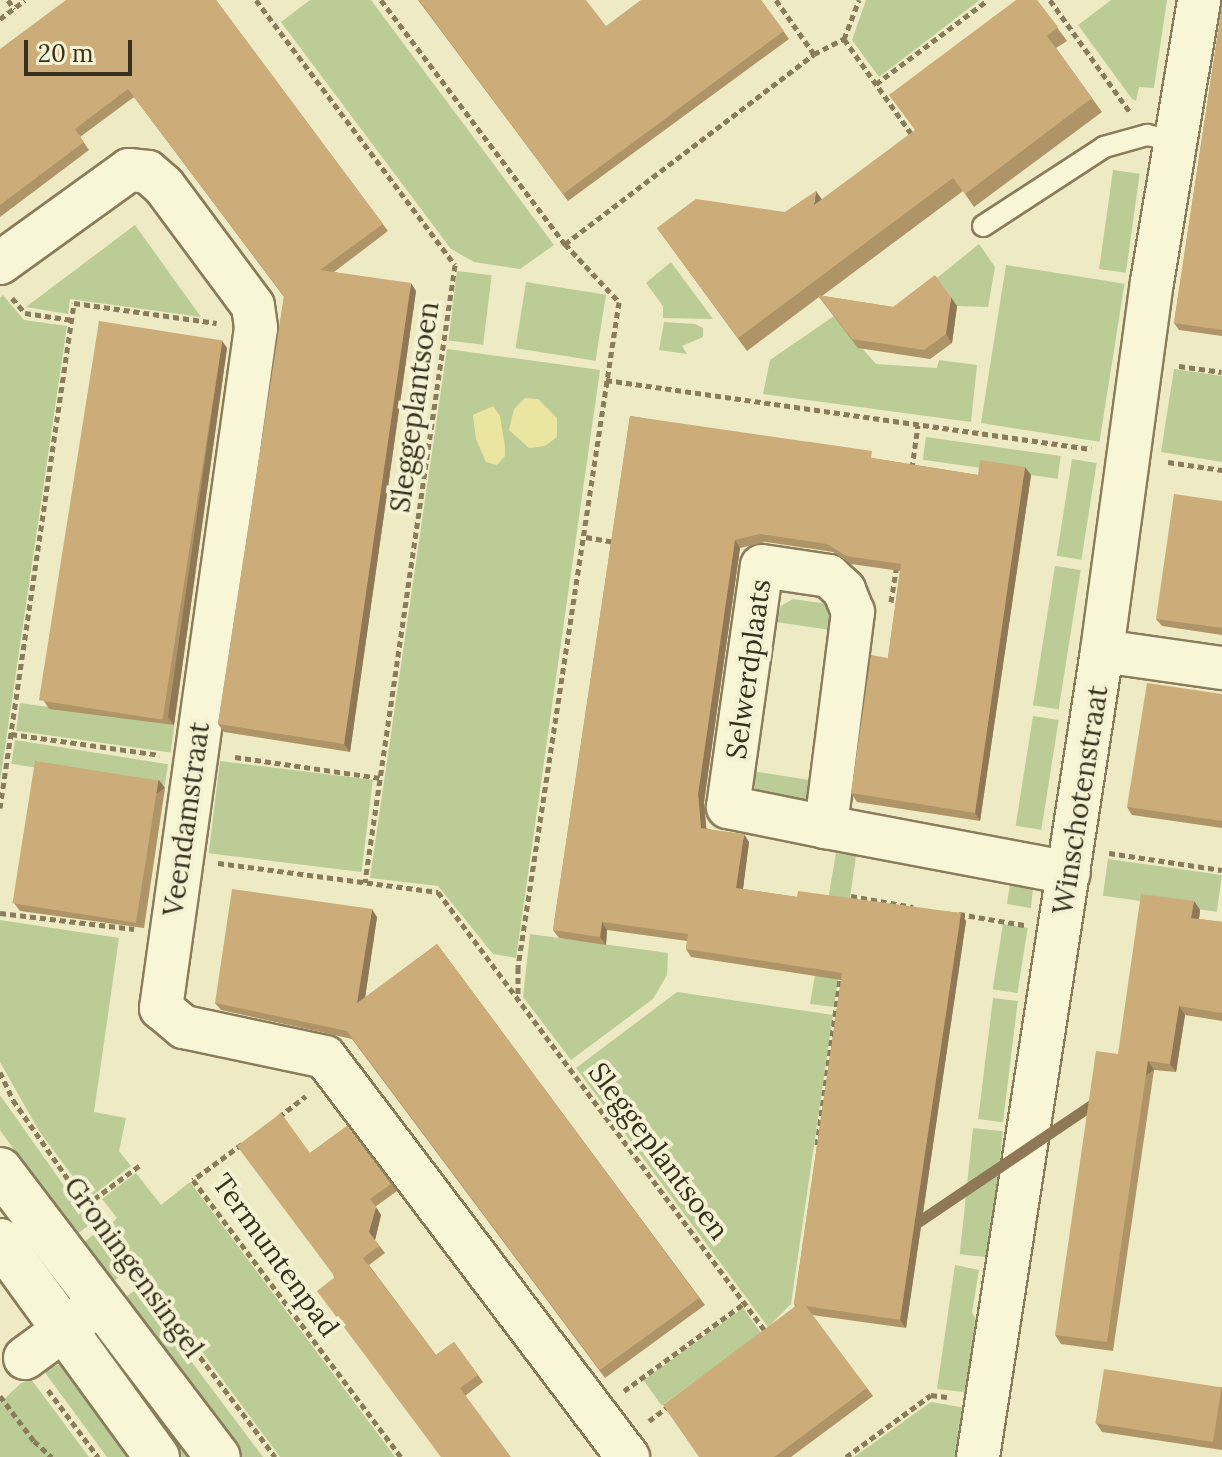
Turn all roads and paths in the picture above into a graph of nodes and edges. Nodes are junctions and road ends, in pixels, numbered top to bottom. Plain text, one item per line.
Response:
1 (8, 0) edge
2 (25, 0) edge
3 (256, 0) edge
4 (381, 0) edge
5 (776, 0) edge
6 (859, 0) edge
7 (988, 0) edge
8 (1050, 0) edge
9 (1199, 0) edge
10 (14, 9) junction
11 (0, 19) edge
12 (844, 39) junction
13 (814, 54) junction
14 (876, 84) junction
15 (1161, 138) junction
16 (919, 144) edge
17 (983, 226) dead end
18 (565, 244) junction
19 (4, 278) edge
20 (72, 320) junction
21 (256, 328) junction
22 (606, 380) junction
23 (918, 425) junction
24 (1128, 456) junction
25 (912, 470) edge
26 (1222, 470) edge
27 (586, 537) junction
28 (630, 544) edge
29 (898, 559) edge
30 (853, 612) junction
31 (1102, 651) junction
32 (1222, 668) edge
33 (11, 734) junction
34 (195, 755) junction
35 (381, 778) junction
36 (0, 808) edge
37 (826, 827) junction
38 (180, 858) junction
39 (1070, 860) junction
40 (1222, 870) edge
41 (365, 882) junction
42 (850, 909) edge
43 (926, 909) edge
44 (0, 913) edge
45 (956, 914) edge
46 (1060, 930) junction
47 (171, 934) junction
48 (842, 966) edge
49 (518, 994) junction
50 (0, 1072) edge
51 (337, 1073) junction
52 (277, 1118) edge
53 (253, 1136) edge
54 (816, 1151) edge
55 (140, 1165) dead end
56 (0, 1170) edge
57 (86, 1205) junction
58 (0, 1241) edge
59 (746, 1302) junction
60 (99, 1303) junction
61 (776, 1324) edge
62 (65, 1329) junction
63 (766, 1332) junction
64 (754, 1342) edge
65 (25, 1358) dead end
66 (0, 1396) edge
67 (680, 1398) edge
68 (988, 1403) junction
69 (613, 1438) edge
70 (52, 1457) edge
71 (157, 1457) edge
72 (218, 1457) edge
73 (275, 1457) edge
74 (401, 1457) edge
75 (846, 1457) edge
76 (978, 1457) edge

1 - 10 path
2 - 10 path
3 - 35 path, Sleggeplantsoen
4 - 18 path
5 - 13 path
6 - 12 path
7 - 14 path
8 - 15 path
9 - 15 street, Winschotenstraat
10 - 11 path
12 - 13 path
12 - 14 path
13 - 18 path
14 - 16 path
15 - 17 lane
15 - 24 street, Winschotenstraat
18 - 22 path
19 - 20 path
19 - 21 street, Veendamstraat
20 - 21 path
20 - 33 path
21 - 34 street, Veendamstraat
22 - 23 path
22 - 27 path
23 - 24 path
23 - 25 path
24 - 26 path
24 - 31 street, Winschotenstraat
27 - 28 path
27 - 49 path
29 - 30 path
30 - 37 street
30 - 37 street, Selwerdplaats
31 - 32 street
31 - 39 street, Winschotenstraat
33 - 34 path
33 - 36 path
34 - 35 path
34 - 38 street, Veendamstraat
35 - 41 path, Sleggeplantsoen
37 - 39 street, Selwerdplaats
38 - 41 path, Sleggeplantsoen
38 - 47 street, Veendamstraat
39 - 40 path
39 - 46 street, Winschotenstraat
41 - 49 path, Sleggeplantsoen
42 - 43 path
44 - 47 path
45 - 46 path
46 - 68 street, Winschotenstraat
47 - 51 street, Veendamstraat
48 - 54 path
49 - 59 path, Sleggeplantsoen
50 - 57 path, Groningensingel
51 - 52 path
51 - 69 street, Veendamstraat
53 - 74 path, Termuntenpad
55 - 57 path
56 - 60 street, Groningensingel
57 - 73 path, Groningensingel
58 - 62 street
59 - 63 path, Sleggeplantsoen
59 - 69 path
60 - 62 street
60 - 72 street, Groningensingel
61 - 63 path
62 - 65 street
62 - 71 street
63 - 64 path
66 - 70 path
67 - 69 path
68 - 75 path
68 - 76 street, Winschotenstraat

